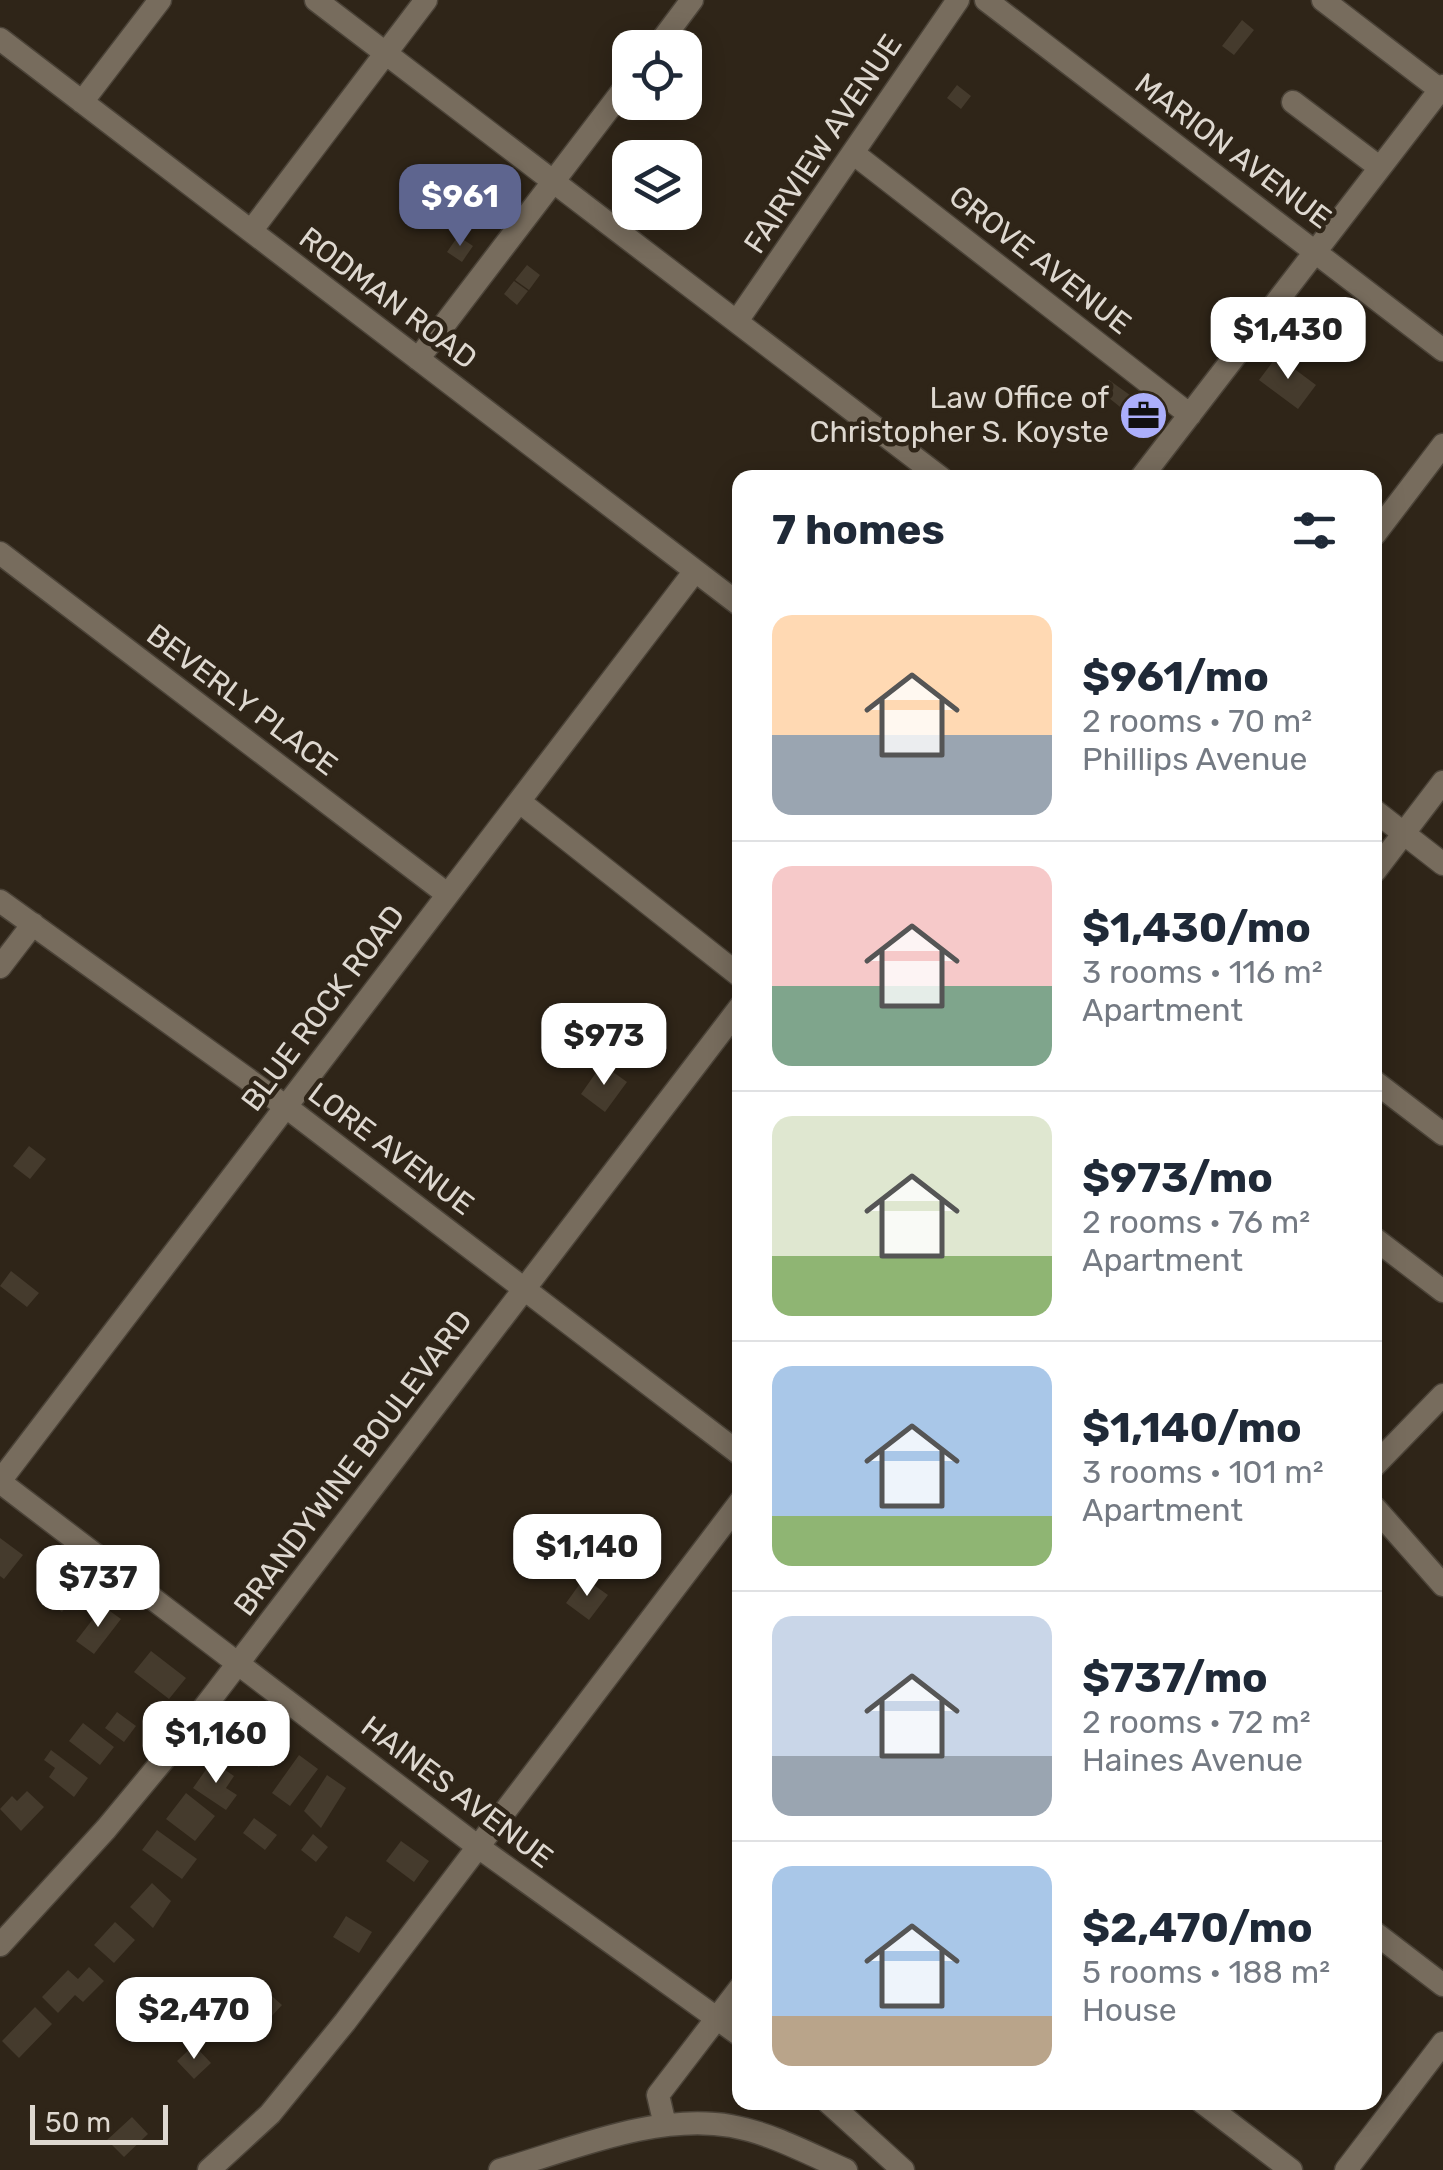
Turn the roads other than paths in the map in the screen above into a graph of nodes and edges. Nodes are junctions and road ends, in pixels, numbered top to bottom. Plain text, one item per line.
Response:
1 (160, 0) edge
2 (316, 0) edge
3 (426, 0) edge
4 (692, 0) edge
5 (958, 0) edge
6 (986, 0) edge
7 (1323, 0) edge
8 (670, 30) edge
9 (0, 39) edge
10 (386, 53) junction
11 (1442, 89) edge
12 (82, 102) junction
13 (1293, 102) dead end
14 (612, 105) edge
15 (853, 153) junction
16 (1380, 167) junction
17 (553, 182) junction
18 (250, 231) junction
19 (1315, 252) junction
20 (737, 321) junction
21 (1443, 350) edge
22 (418, 359) junction
23 (1190, 415) junction
24 (1443, 446) edge
25 (931, 470) edge
26 (1147, 470) edge
27 (1382, 525) edge
28 (0, 553) edge
29 (695, 571) junction
30 (732, 599) edge
31 (1443, 782) edge
32 (520, 802) junction
33 (1382, 817) edge
34 (1404, 834) junction
35 (1382, 863) edge
36 (1443, 864) edge
37 (448, 894) junction
38 (0, 901) edge
39 (33, 924) junction
40 (0, 967) edge
41 (732, 970) edge
42 (732, 1016) edge
43 (1382, 1087) edge
44 (286, 1106) junction
45 (1443, 1134) edge
46 (1382, 1244) edge
47 (524, 1288) junction
48 (1443, 1291) edge
49 (1443, 1394) edge
50 (732, 1448) edge
51 (1382, 1459) edge
52 (0, 1482) edge
53 (732, 1512) edge
54 (1382, 1516) edge
55 (1443, 1586) edge
56 (238, 1665) junction
57 (477, 1846) junction
58 (1382, 1938) edge
59 (0, 1945) edge
60 (1443, 1984) edge
61 (732, 1998) edge
62 (716, 2018) junction
63 (732, 2029) edge
64 (1443, 2043) edge
65 (837, 2110) edge
66 (1213, 2110) edge
67 (664, 2126) junction
68 (208, 2170) edge
69 (500, 2170) edge
70 (846, 2170) edge
71 (903, 2170) edge
72 (1292, 2170) edge
73 (1346, 2170) edge

1 - 12 street
2 - 10 street
3 - 10 street
4 - 8 street
5 - 15 street, FAIRVIEW AVENUE
6 - 19 street, MARION AVENUE
7 - 11 street
9 - 12 street, RODMAN ROAD
10 - 17 street
10 - 18 street
11 - 16 street
12 - 18 street, RODMAN ROAD
13 - 16 street
14 - 17 street
15 - 20 street, FAIRVIEW AVENUE
15 - 23 street, GROVE AVENUE
16 - 19 street
17 - 20 street
17 - 22 street
18 - 22 street, RODMAN ROAD
19 - 21 street, MARION AVENUE
19 - 23 street
20 - 25 street
22 - 29 street, RODMAN ROAD
23 - 26 street
24 - 27 street
28 - 37 street, BEVERLY PLACE
29 - 30 street, RODMAN ROAD
29 - 32 street, BLUE ROCK ROAD
31 - 34 street
32 - 37 street, BLUE ROCK ROAD
32 - 41 street
33 - 34 street
34 - 35 street
34 - 36 street
37 - 44 street, BLUE ROCK ROAD
38 - 39 street, LORE AVENUE
39 - 40 street
39 - 44 street, LORE AVENUE
42 - 47 street, BRANDYWINE BOULEVARD
43 - 45 street
44 - 47 street, LORE AVENUE
44 - 52 street, BLUE ROCK ROAD
46 - 48 street
47 - 50 street, LORE AVENUE
47 - 56 street, BRANDYWINE BOULEVARD
49 - 51 street
52 - 56 street, HAINES AVENUE
53 - 57 street
54 - 55 street
56 - 57 street, HAINES AVENUE
56 - 59 street, BRANDYWINE BOULEVARD
57 - 62 street, HAINES AVENUE
57 - 68 street
58 - 60 street
61 - 62 street
62 - 63 street, HAINES AVENUE
62 - 67 street
64 - 73 street
65 - 71 street
66 - 72 street
67 - 69 street
67 - 70 street

